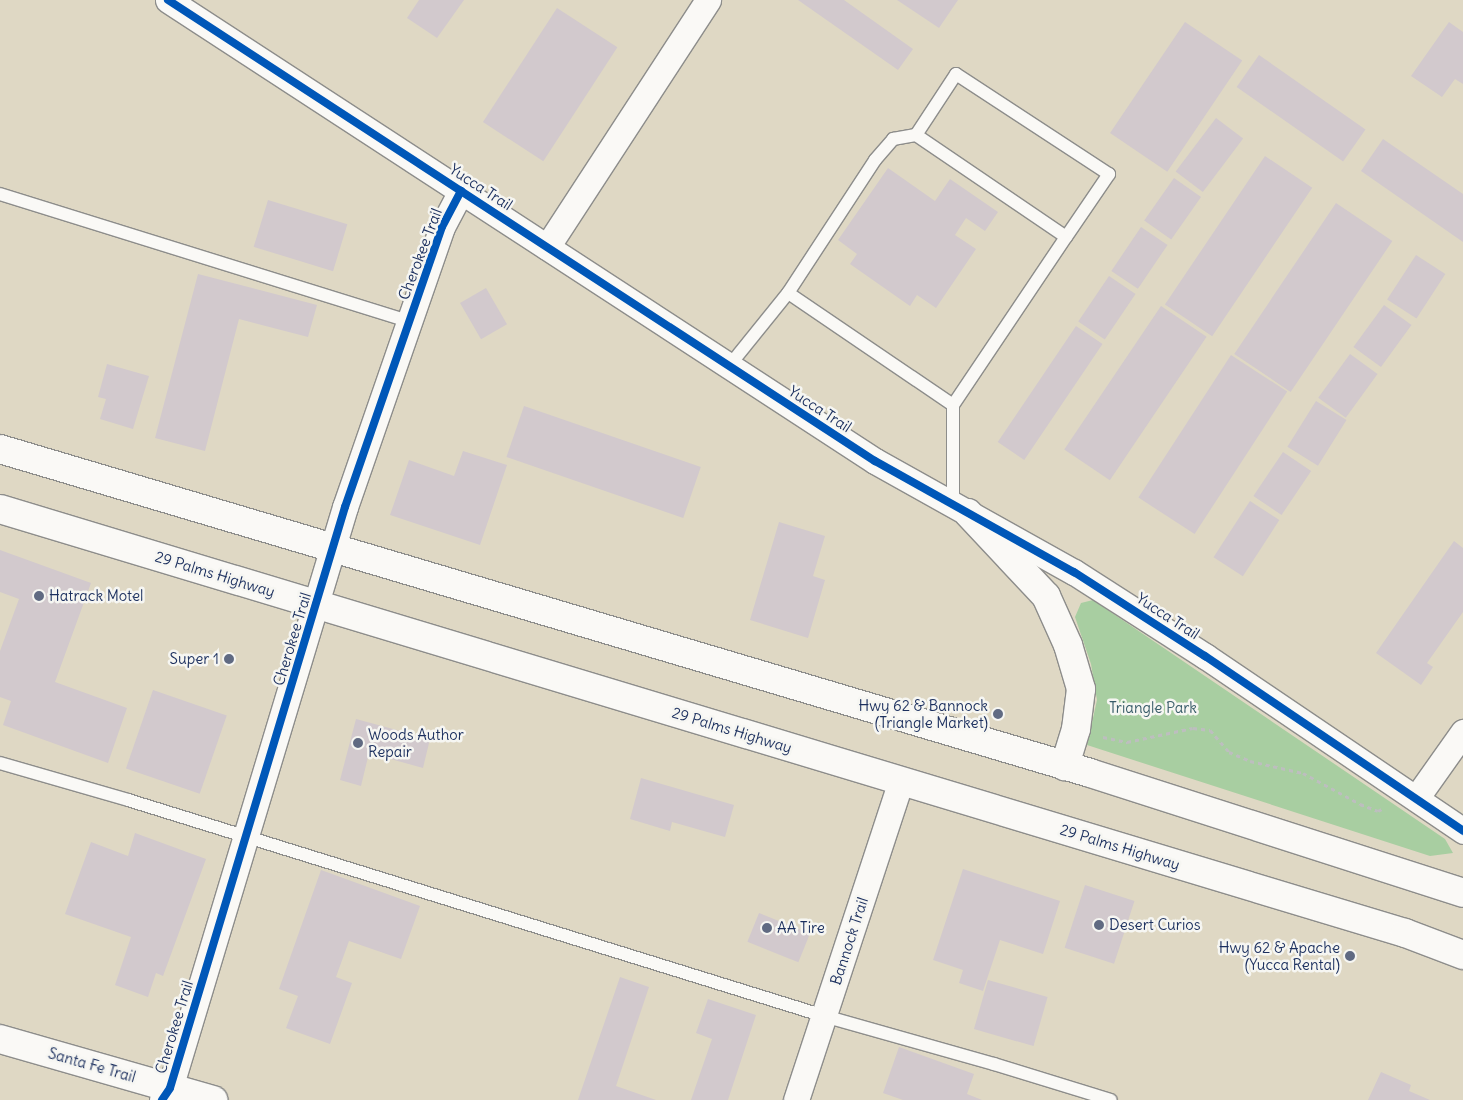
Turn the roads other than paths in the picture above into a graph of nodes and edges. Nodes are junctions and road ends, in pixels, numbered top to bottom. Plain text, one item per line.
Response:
1 (168, 0) edge
2 (708, 0) edge
3 (916, 135) junction
4 (461, 191) junction
5 (0, 194) edge
6 (1066, 237) junction
7 (546, 247) junction
8 (788, 293) junction
9 (409, 321) junction
10 (729, 366) junction
11 (953, 405) junction
12 (0, 449) edge
13 (960, 508) junction
14 (0, 509) edge
15 (333, 549) junction
16 (316, 606) junction
17 (1463, 732) edge
18 (0, 763) edge
19 (1065, 766) junction
20 (901, 781) junction
21 (1409, 793) junction
22 (1463, 831) edge
23 (246, 838) junction
24 (1463, 893) edge
25 (1463, 954) edge
26 (824, 1016) junction
27 (0, 1039) edge
28 (166, 1094) edge
29 (213, 1100) edge
30 (796, 1100) edge
31 (1111, 1100) edge

1 - 4 street, Yucca Trail
2 - 7 street
3 - 6 lane
3 - 6 lane
3 - 8 lane
4 - 7 street, Yucca Trail
4 - 9 street, Cherokee Trail
5 - 9 lane
6 - 11 lane
7 - 10 street, Yucca Trail
8 - 10 lane
8 - 11 lane
9 - 15 street, Cherokee Trail
10 - 13 street, Yucca Trail
11 - 13 lane
12 - 15 main road
13 - 19 main road
13 - 21 street, Yucca Trail
14 - 16 main road, 29 Palms Highway
15 - 16 street, Cherokee Trail
15 - 19 main road
16 - 20 main road, 29 Palms Highway
16 - 23 street, Cherokee Trail
17 - 21 street
18 - 23 lane
19 - 24 main road
20 - 25 main road, 29 Palms Highway
20 - 26 street, Bannock Trail
21 - 22 street, Yucca Trail
23 - 26 lane
23 - 28 street, Cherokee Trail
26 - 30 street, Bannock Trail
26 - 31 lane
27 - 28 main road, Santa Fe Trail
28 - 29 main road, Santa Fe Trail

